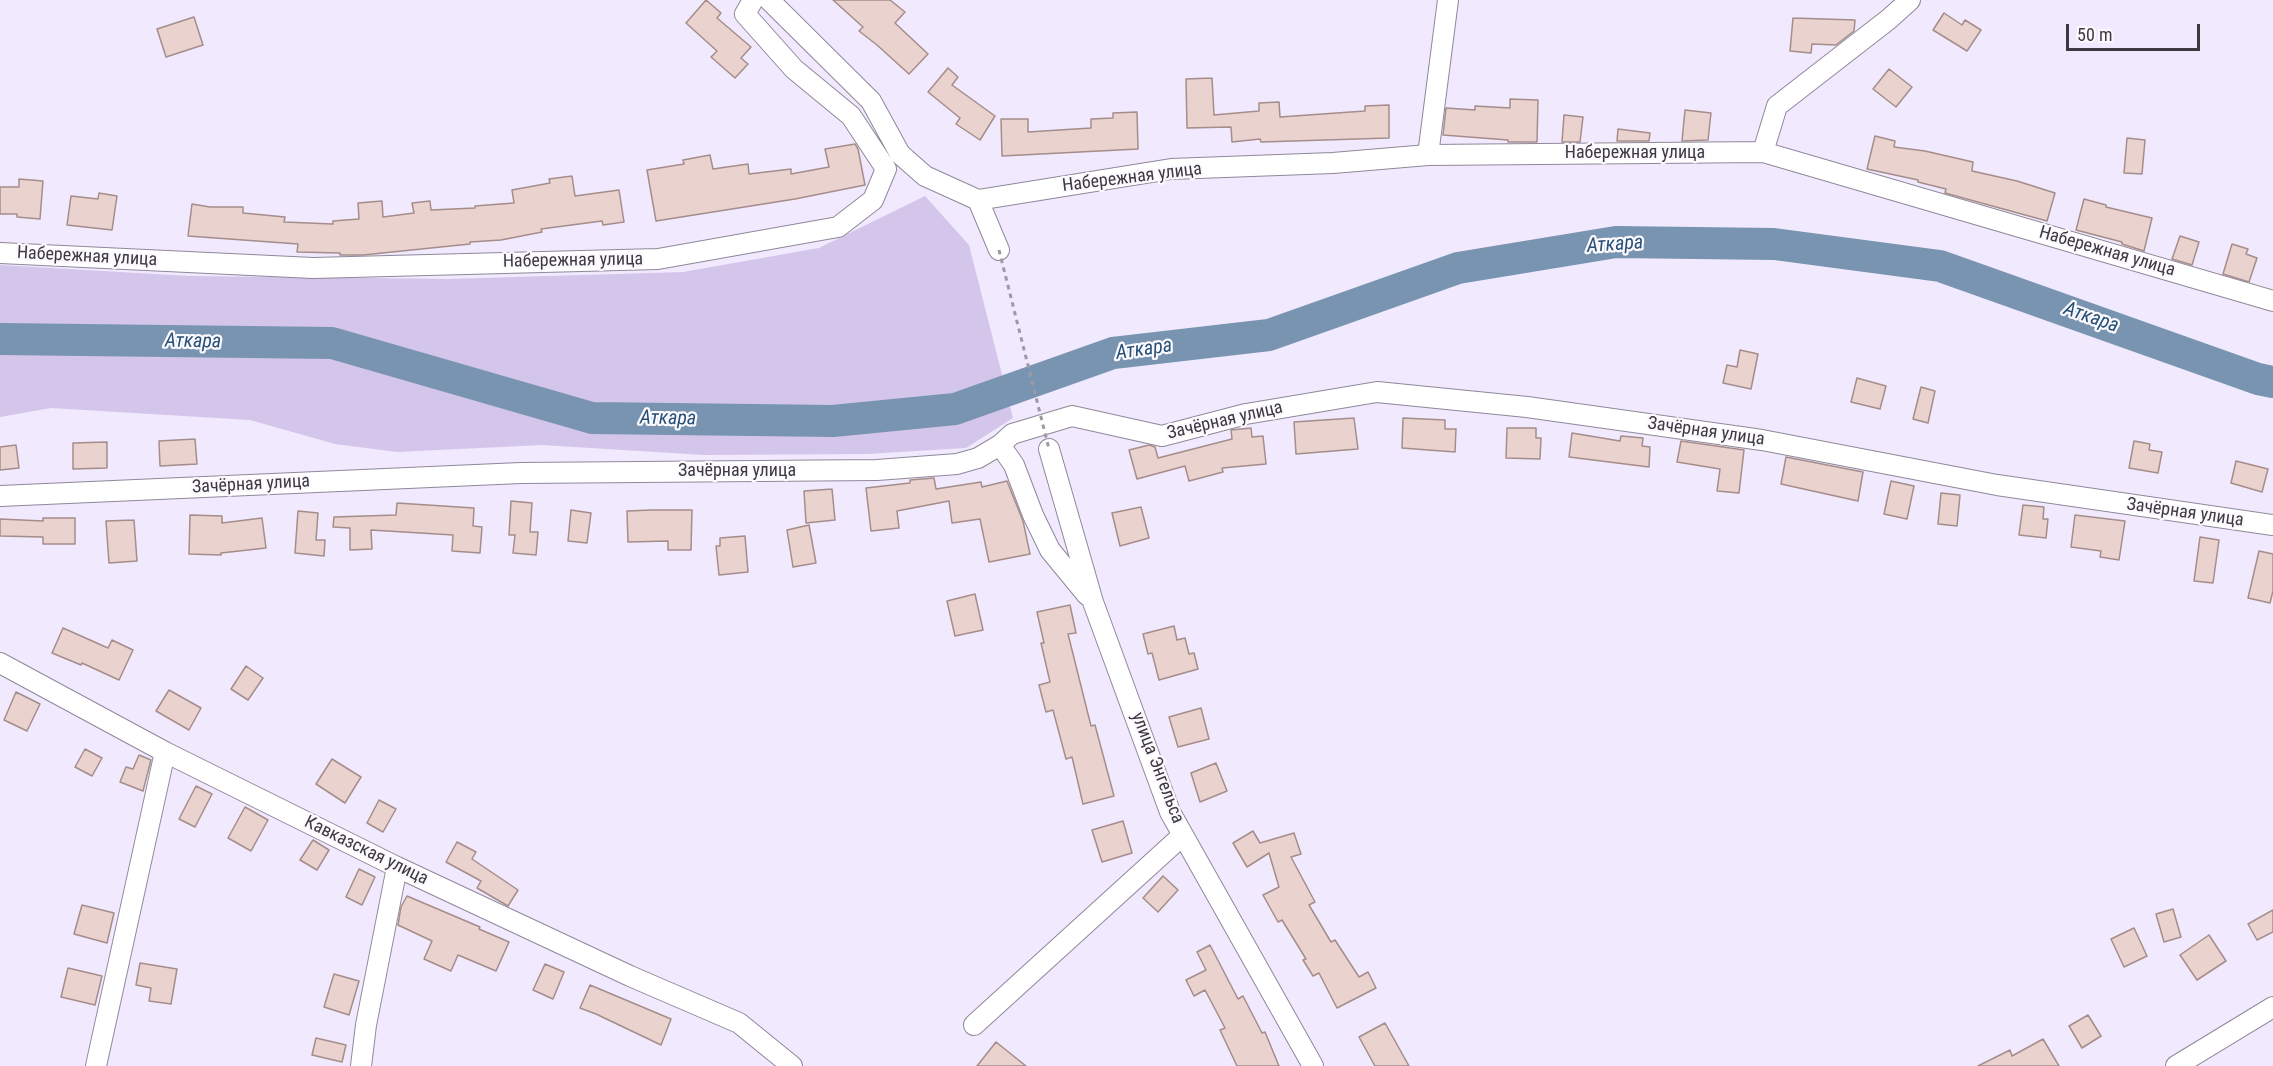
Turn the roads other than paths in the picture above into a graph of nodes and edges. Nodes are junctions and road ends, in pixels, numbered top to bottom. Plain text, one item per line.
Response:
1 (753, 0) edge
2 (768, 0) edge
3 (1448, 0) edge
4 (1910, 0) edge
5 (1763, 152) junction
6 (1428, 155) junction
7 (978, 200) junction
8 (999, 250) road end
9 (0, 253) edge
10 (2273, 301) edge
11 (1000, 445) junction
12 (1049, 449) road end
13 (0, 496) edge
14 (2273, 525) edge
15 (1093, 602) junction
16 (0, 663) edge
17 (165, 752) junction
18 (1184, 835) junction
19 (397, 867) junction
20 (2273, 1007) edge
21 (974, 1025) dead end
22 (96, 1066) edge
23 (361, 1066) edge
24 (792, 1066) edge
25 (1313, 1066) edge
26 (2176, 1066) edge

1 - 9 street, Набережная улица
2 - 7 street
3 - 6 street
4 - 5 street
5 - 6 street, Набережная улица
5 - 10 street, Набережная улица
6 - 7 street, Набережная улица
7 - 8 street
11 - 13 street, Зачёрная улица
11 - 14 street, Зачёрная улица
11 - 15 street
12 - 15 street, улица Энгельса
15 - 18 street, улица Энгельса
16 - 17 street, Кавказская улица
17 - 19 street, Кавказская улица
17 - 22 street
18 - 21 street
18 - 25 street, улица Энгельса
19 - 23 street
19 - 24 street, Кавказская улица
20 - 26 street

